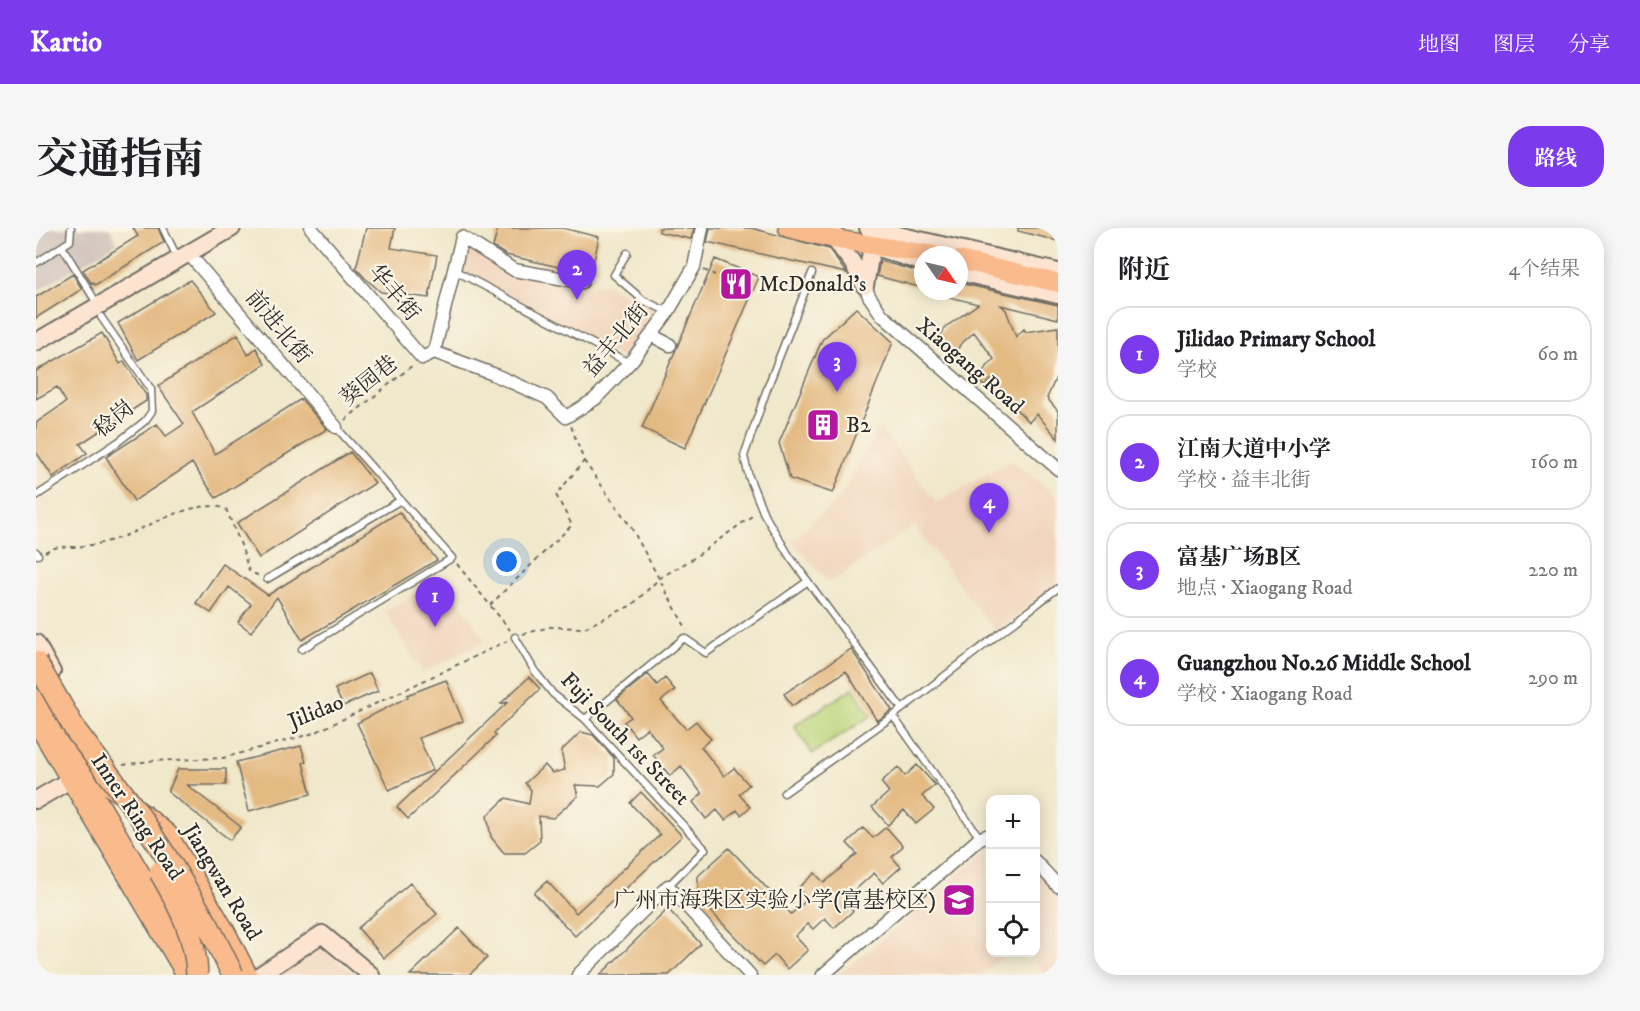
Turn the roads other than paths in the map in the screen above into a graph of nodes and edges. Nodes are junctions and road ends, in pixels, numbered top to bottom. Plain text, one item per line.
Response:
1 (71, 228) edge
2 (163, 228) edge
3 (232, 228) edge
4 (311, 228) edge
5 (702, 228) edge
6 (788, 228) edge
7 (868, 228) edge
8 (910, 228) edge
9 (834, 234) edge
10 (872, 246) junction
11 (63, 248) junction
12 (914, 252) edge
13 (627, 254) dead end
14 (184, 257) junction
15 (914, 260) edge
16 (968, 262) edge
17 (1058, 262) edge
18 (36, 263) edge
19 (454, 270) junction
20 (1058, 272) edge
21 (584, 273) dead end
22 (812, 273) dead end
23 (968, 274) edge
24 (1058, 283) edge
25 (865, 286) junction
26 (1058, 295) edge
27 (100, 311) junction
28 (668, 312) junction
29 (651, 334) junction
30 (36, 342) edge
31 (670, 345) dead end
32 (434, 352) junction
33 (630, 363) junction
34 (336, 427) joint
35 (1058, 469) edge
36 (36, 496) edge
37 (401, 500) junction
38 (267, 579) road end
39 (807, 581) junction
40 (1058, 588) edge
41 (515, 637) road end
42 (36, 643) edge
43 (302, 649) dead end
44 (36, 662) edge
45 (36, 681) edge
46 (36, 699) edge
47 (902, 709) junction
48 (893, 716) junction
49 (585, 719) junction
50 (36, 722) edge
51 (76, 731) junction
52 (87, 769) junction
53 (70, 780) junction
54 (784, 794) dead end
55 (36, 800) edge
56 (168, 834) junction
57 (985, 836) edge
58 (1040, 866) edge
59 (668, 886) junction
60 (1058, 886) edge
61 (191, 974) edge
62 (209, 975) edge
63 (233, 975) edge
64 (248, 975) edge
65 (260, 975) edge
66 (371, 975) edge
67 (578, 975) edge
68 (750, 975) edge
69 (823, 975) edge

1 - 11 lane
2 - 14 lane
3 - 14 main road
4 - 32 street, 华丰街
5 - 28 street, 益丰北街
6 - 9 main road
7 - 20 main road
8 - 17 main road
9 - 10 main road
9 - 25 main road
10 - 12 main road
10 - 15 main road
10 - 25 main road
11 - 18 lane
11 - 27 lane
13 - 28 lane
14 - 27 main road
14 - 34 street, 前进北街
16 - 24 main road
19 - 21 street
19 - 32 street
19 - 33 lane
22 - 39 lane
23 - 26 main road
25 - 35 street, Xiaogang Road
27 - 30 main road
27 - 36 lane, 稔岗
28 - 29 street, 益丰北街
29 - 31 street
29 - 33 street, 益丰北街
32 - 33 street, 益丰北街
34 - 37 lane
37 - 38 lane
37 - 43 lane
39 - 47 lane
39 - 49 lane
40 - 47 lane
41 - 49 lane, Fuji South 1st Street
42 - 56 main road
44 - 51 highway, Inner Ring Road, bridge
45 - 52 main road, Jiangwan Road
46 - 61 highway, Inner Ring Road
47 - 48 lane
48 - 54 lane
48 - 57 lane
49 - 59 lane, Fuji South 1st Street
50 - 53 main road
51 - 61 highway, bridge
51 - 63 highway, Inner Ring Road, bridge
52 - 56 main road, Jiangwan Road
52 - 62 main road
53 - 55 main road
53 - 61 main road
56 - 64 main road, Jiangwan Road
57 - 69 street
58 - 60 street
59 - 67 street
59 - 68 street
65 - 66 main road

